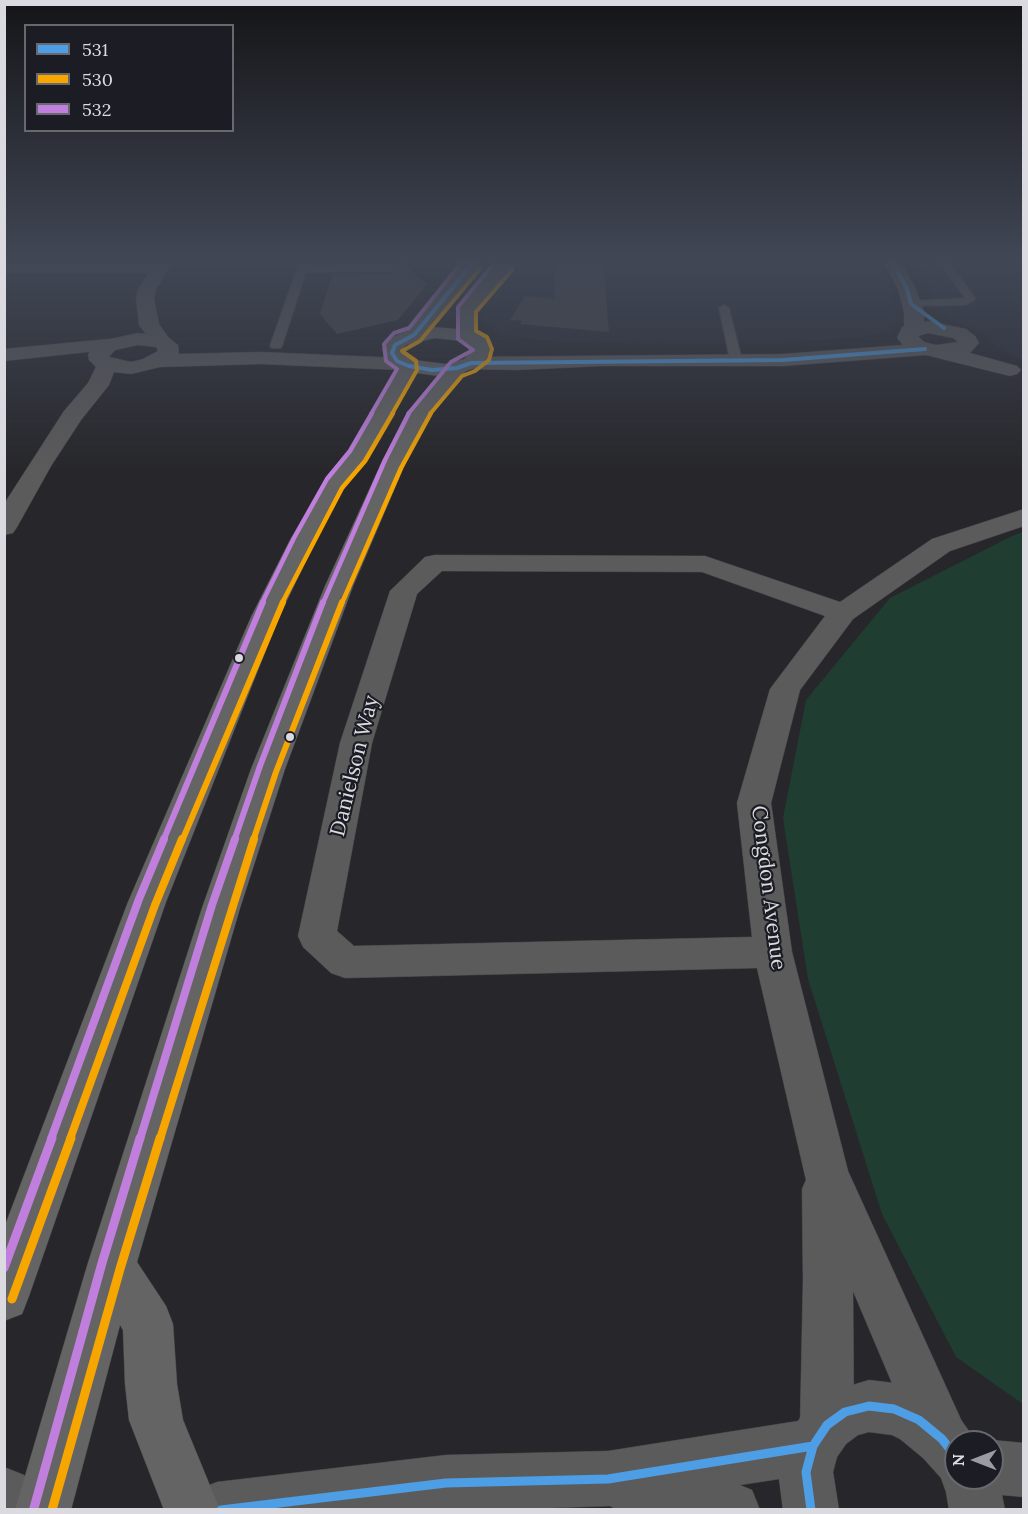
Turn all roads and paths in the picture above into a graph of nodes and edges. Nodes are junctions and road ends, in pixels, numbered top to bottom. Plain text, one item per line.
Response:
1 (127, 334) edge
2 (153, 334) edge
3 (280, 334) edge
4 (411, 334) edge
5 (435, 334) edge
6 (454, 334) edge
7 (471, 334) edge
8 (730, 334) edge
9 (901, 334) edge
10 (910, 334) edge
11 (959, 334) edge
12 (471, 337) junction
13 (407, 338) junction
14 (276, 346) junction
15 (967, 346) junction
16 (935, 350) junction
17 (108, 353) junction
18 (735, 353) junction
19 (157, 354) junction
20 (4, 355) edge
21 (405, 365) junction
22 (464, 365) junction
23 (1017, 373) edge
24 (72, 416) junction
25 (1023, 517) edge
26 (4, 527) edge
27 (843, 613) junction
28 (773, 952) junction
29 (825, 1172) junction
30 (111, 1266) junction
31 (4, 1296) edge
32 (944, 1434) edge
33 (820, 1435) junction
34 (944, 1446) edge
35 (1004, 1468) edge
36 (1023, 1470) edge
37 (608, 1479) junction
38 (973, 1490) edge
39 (4, 1495) edge
40 (19, 1509) edge
41 (43, 1509) edge
42 (192, 1509) edge
43 (217, 1509) edge
44 (732, 1509) edge
45 (811, 1509) edge
46 (977, 1509) edge

1 - 17 street
2 - 19 street
3 - 14 lane
4 - 13 highway
5 - 13 highway
6 - 12 highway
7 - 12 highway
8 - 18 lane
9 - 18 street
10 - 16 street
11 - 15 street
12 - 18 street
12 - 22 highway
13 - 14 street
13 - 21 highway
14 - 19 street
15 - 16 street
15 - 23 street
16 - 18 street
16 - 23 street
17 - 19 street
17 - 19 street
17 - 20 street
17 - 24 street
18 - 22 street
19 - 21 street
19 - 24 street
21 - 22 highway
21 - 31 highway
22 - 30 highway
24 - 26 street
25 - 27 street, Congdon Avenue
27 - 28 street, Congdon Avenue
27 - 28 street, Danielson Way
28 - 29 street, Congdon Avenue
29 - 32 street, Congdon Avenue
29 - 33 street, Congdon Avenue
30 - 41 highway
30 - 42 highway
33 - 34 street
33 - 37 street
33 - 45 street, Congdon Avenue
35 - 36 street
37 - 43 street
37 - 44 street
38 - 46 street, Congdon Avenue
39 - 40 street

